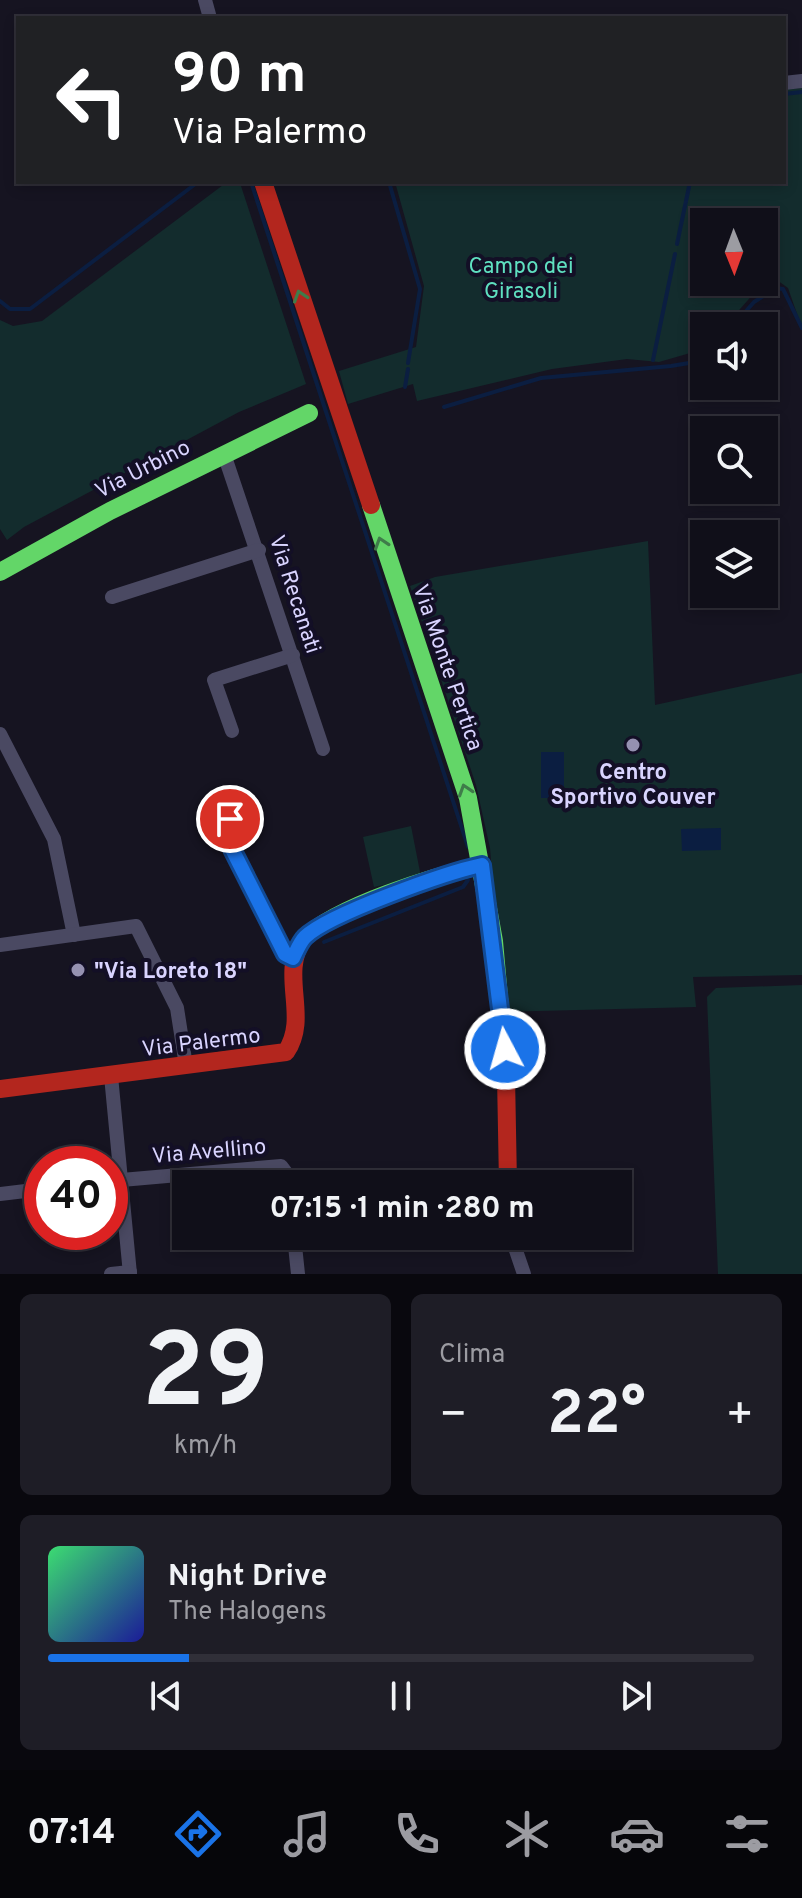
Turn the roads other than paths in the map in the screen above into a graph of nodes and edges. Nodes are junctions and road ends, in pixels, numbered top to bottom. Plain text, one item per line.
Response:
1 (264, 184) edge
2 (309, 413) dead end
3 (224, 454) junction
4 (259, 550) junction
5 (0, 572) edge
6 (112, 597) dead end
7 (293, 655) junction
8 (214, 680) junction
9 (198, 685) dead end
10 (232, 731) dead end
11 (0, 734) edge
12 (323, 749) dead end
13 (231, 847) dead end
14 (482, 865) junction
15 (74, 935) junction
16 (0, 945) edge
17 (293, 958) junction
18 (186, 1066) junction
19 (111, 1076) junction
20 (0, 1089) edge
21 (114, 1146) edge
22 (234, 1170) edge
23 (284, 1170) edge
24 (508, 1170) edge
25 (172, 1175) edge
26 (128, 1179) edge
27 (24, 1191) edge
28 (0, 1194) edge
29 (127, 1250) edge
30 (295, 1250) edge
31 (516, 1250) edge
32 (130, 1273) edge
33 (111, 1274) edge
34 (298, 1274) edge
35 (524, 1274) edge

14 -> 1 street, Via Monte Pertica
2 - 3 street, Via Urbino
3 - 4 street, Via Recanati
3 - 5 street, Via Urbino
4 - 6 street
4 - 7 street, Via Recanati
7 - 8 street
7 - 12 street, Via Recanati
8 - 9 street
8 - 10 street
11 - 15 street
13 - 17 street
14 - 17 street
14 - 24 street, Via Monte Pertica
15 - 16 street
15 - 18 street
17 - 18 street, Via Palermo
18 - 19 street, Via Palermo
19 - 20 street, Via Palermo
19 - 21 street
22 - 23 street, Via Avellino
25 - 26 street, Via Avellino
27 - 28 street
29 - 32 street
30 - 34 street
31 - 35 street
32 - 33 street

